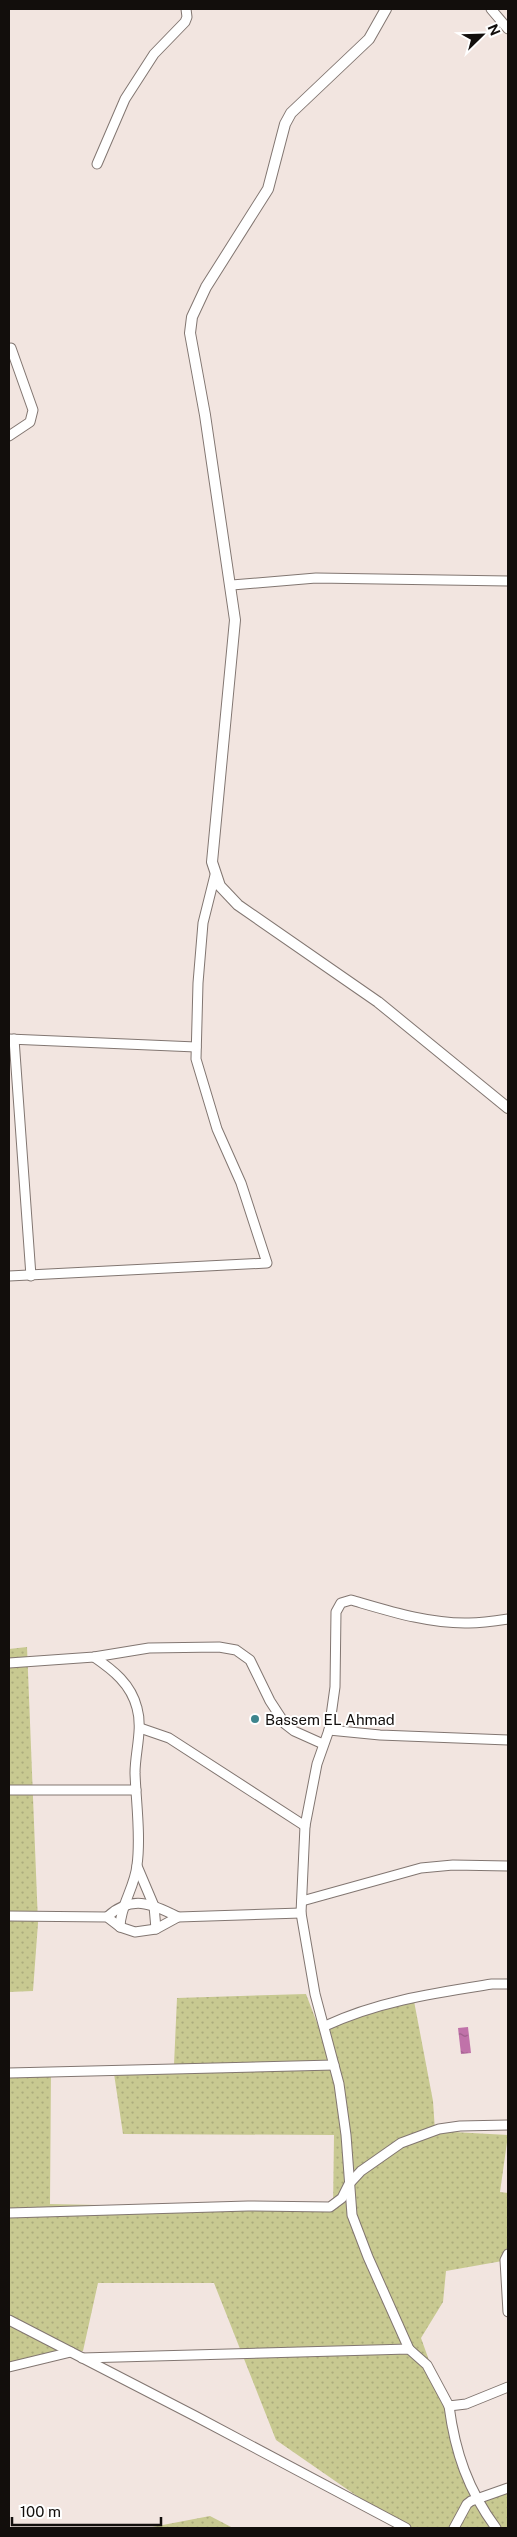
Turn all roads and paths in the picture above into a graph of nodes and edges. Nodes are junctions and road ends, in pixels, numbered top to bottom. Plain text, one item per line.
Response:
1 (186, 9) edge
2 (386, 9) edge
3 (491, 9) edge
4 (508, 29) edge
5 (97, 164) dead end
6 (11, 348) dead end
7 (9, 436) edge
8 (508, 581) edge
9 (232, 585) junction
10 (215, 875) junction
11 (11, 1039) edge
12 (196, 1048) junction
13 (508, 1108) edge
14 (9, 1276) edge
15 (31, 1276) junction
16 (508, 1619) edge
17 (94, 1657) junction
18 (9, 1663) edge
19 (140, 1728) junction
20 (329, 1730) junction
21 (508, 1740) edge
22 (323, 1744) junction
23 (9, 1790) edge
24 (136, 1790) junction
25 (306, 1826) junction
26 (138, 1866) junction
27 (508, 1866) edge
28 (302, 1901) junction
29 (126, 1903) junction
30 (154, 1906) junction
31 (301, 1913) junction
32 (9, 1916) edge
33 (107, 1917) junction
34 (178, 1917) junction
35 (120, 1928) junction
36 (156, 1929) junction
37 (508, 1984) edge
38 (325, 2026) junction
39 (334, 2065) junction
40 (9, 2073) edge
41 (508, 2125) edge
42 (349, 2184) junction
43 (9, 2213) edge
44 (508, 2254) edge
45 (508, 2312) edge
46 (9, 2320) edge
47 (409, 2349) junction
48 (71, 2352) junction
49 (82, 2358) junction
50 (9, 2367) edge
51 (508, 2387) edge
52 (449, 2406) junction
53 (508, 2488) edge
54 (475, 2498) junction
55 (406, 2528) edge
56 (454, 2528) edge
57 (496, 2528) edge

1 - 5 street
2 - 9 street
3 - 4 street
6 - 7 street
8 - 9 street
9 - 10 street
10 - 12 street
10 - 13 street
11 - 12 street
11 - 15 street
12 - 15 street
14 - 15 street
16 - 20 street
17 - 18 street
17 - 19 street
17 - 22 street
19 - 24 street
19 - 25 street
20 - 21 street
20 - 22 street
22 - 25 street
23 - 24 street
24 - 26 street
25 - 28 street
26 - 29 street
26 - 30 street
27 - 28 street
28 - 31 street
29 - 30 street
29 - 33 street
29 - 35 street
30 - 34 street
30 - 36 street
31 - 34 street
31 - 38 street
32 - 33 street
33 - 35 street
34 - 36 street
35 - 36 street
37 - 38 street
38 - 39 street
39 - 40 street
39 - 42 street
41 - 42 street
42 - 43 street
42 - 47 street
44 - 45 street
46 - 48 street
47 - 49 street
47 - 52 street
48 - 49 street
48 - 50 street
49 - 55 street
51 - 52 street
52 - 54 street
53 - 54 street
54 - 56 street
54 - 57 street

